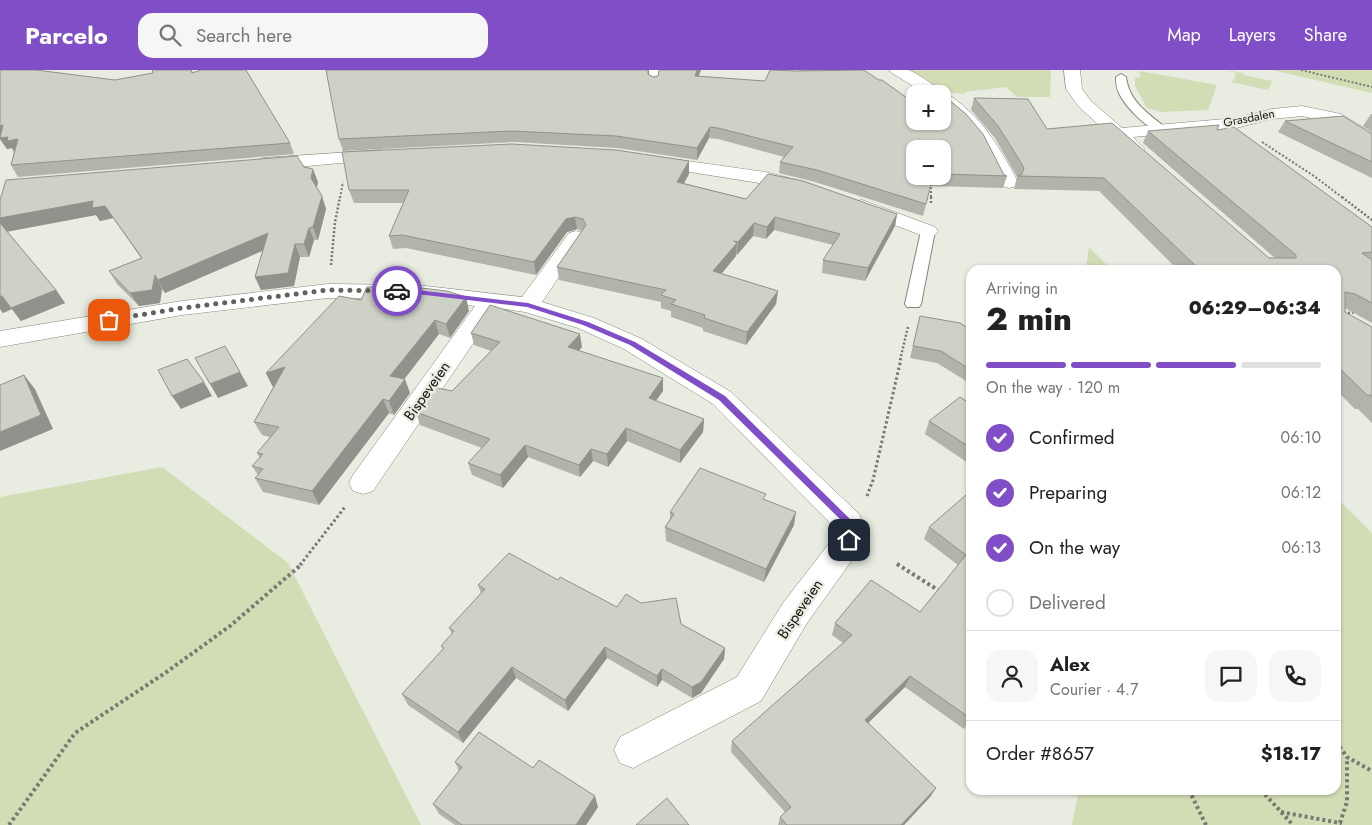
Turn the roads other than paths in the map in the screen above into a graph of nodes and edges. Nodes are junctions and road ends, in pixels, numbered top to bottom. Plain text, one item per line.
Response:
1 (654, 70) edge
2 (897, 70) edge
3 (1072, 70) edge
4 (1120, 77) dead end
5 (654, 82) edge
6 (923, 85) edge
7 (951, 102) edge
8 (1161, 130) junction
9 (1120, 133) junction
10 (1372, 140) edge
11 (395, 154) edge
12 (635, 158) edge
13 (1148, 161) edge
14 (248, 165) edge
15 (1008, 182) edge
16 (817, 191) edge
17 (844, 200) edge
18 (928, 232) joint
19 (576, 238) edge
20 (491, 300) junction
21 (913, 304) road end
22 (528, 305) junction
23 (0, 338) edge
24 (363, 483) road end
25 (632, 750) dead end

1 - 5 lane
2 - 6 street
3 - 9 street
4 - 8 lane
7 - 15 street
8 - 9 street, Grasdalen
8 - 10 street, Grasdalen
9 - 13 street
11 - 14 street
12 - 16 street
17 - 18 street
18 - 21 lane
19 - 22 street
20 - 22 street
20 - 23 street
20 - 24 street, Bispeveien
22 - 25 street, Bispeveien

